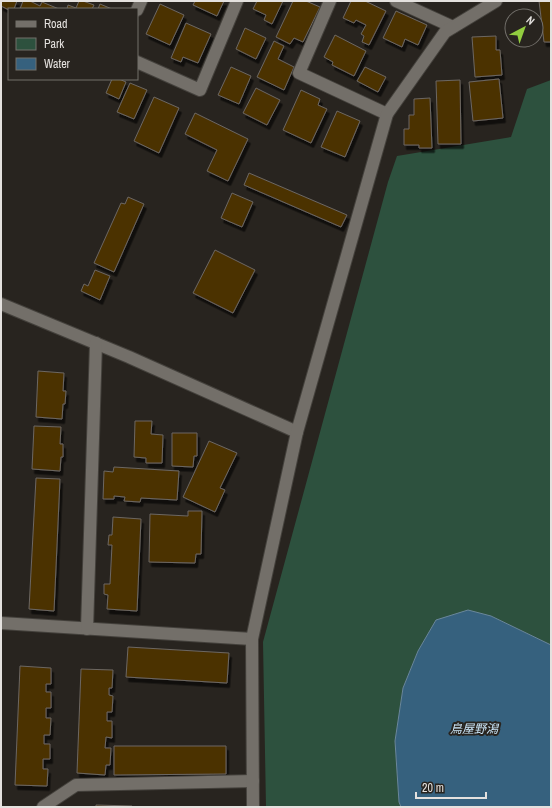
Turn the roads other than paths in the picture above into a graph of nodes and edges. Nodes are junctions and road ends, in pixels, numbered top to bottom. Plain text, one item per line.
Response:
1 (237, 1) edge
2 (330, 1) edge
3 (396, 1) edge
4 (496, 1) edge
5 (453, 28) junction
6 (138, 62) edge
7 (387, 114) junction
8 (1, 304) edge
9 (96, 343) junction
10 (297, 432) junction
11 (1, 622) edge
12 (87, 629) junction
13 (252, 639) junction
14 (253, 781) junction
15 (43, 807) edge
16 (253, 807) edge

1 - 6 street
2 - 7 street
3 - 5 street
4 - 5 street
5 - 7 street
7 - 10 street
8 - 9 street
9 - 10 street
9 - 12 street
10 - 13 street
11 - 12 street
12 - 13 street
13 - 14 street
14 - 15 street
14 - 16 street

